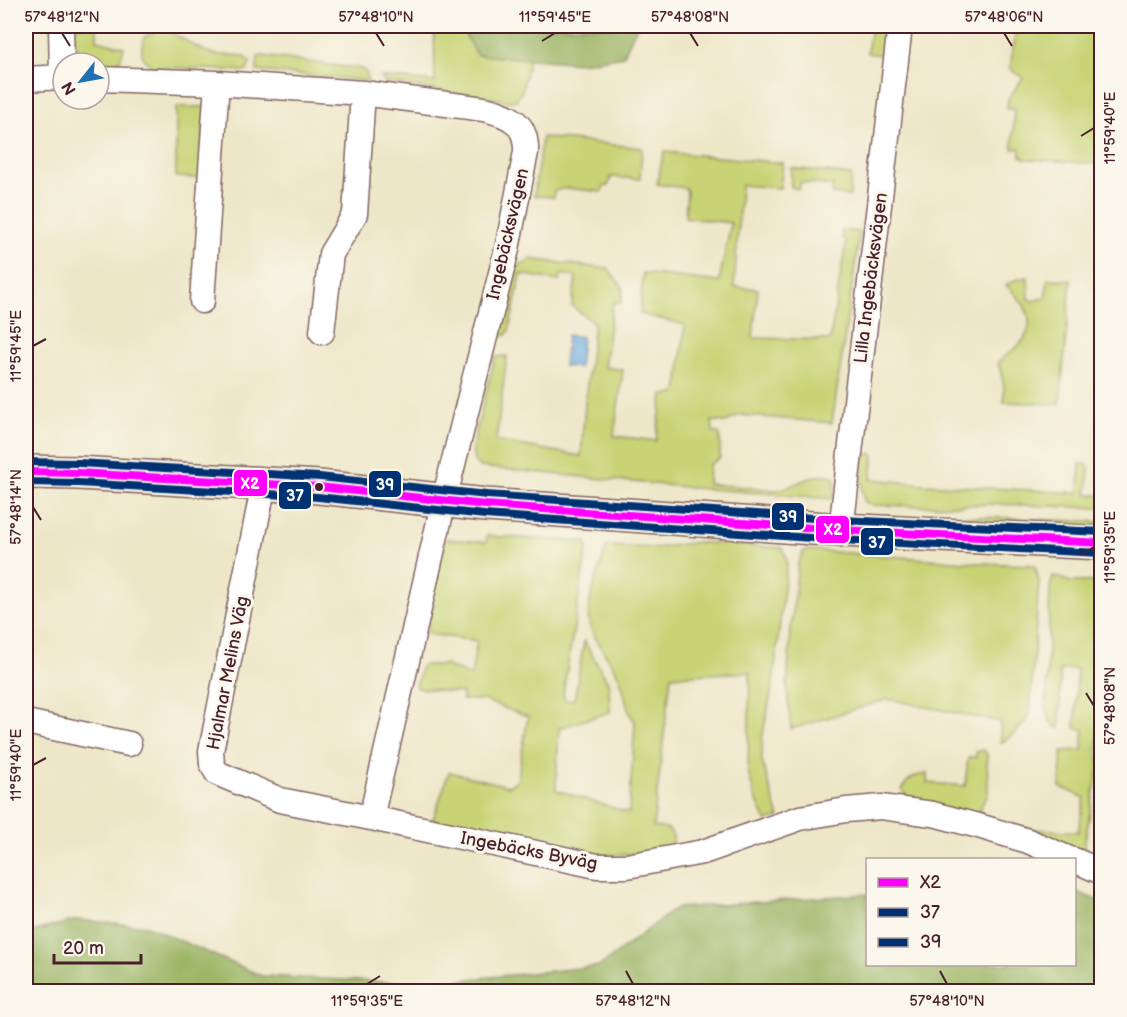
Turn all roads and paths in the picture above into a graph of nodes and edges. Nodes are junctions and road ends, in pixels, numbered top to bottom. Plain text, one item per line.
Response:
1 (61, 26) edge
2 (900, 26) edge
3 (62, 51) edge
4 (51, 78) edge
5 (26, 79) edge
6 (111, 79) edge
7 (217, 83) junction
8 (363, 93) junction
9 (202, 301) dead end
10 (322, 332) dead end
11 (26, 472) edge
12 (264, 483) junction
13 (444, 500) junction
14 (842, 530) junction
15 (1101, 543) edge
16 (26, 722) edge
17 (129, 744) dead end
18 (371, 818) junction
19 (1068, 858) edge
20 (1076, 861) edge
21 (1101, 872) edge

1 - 3 street
2 - 14 street, Lilla Ingebäcksvägen
4 - 5 street
6 - 7 street, Ingebäcksvägen
7 - 8 street, Ingebäcksvägen
7 - 9 street
8 - 10 street
8 - 13 street, Ingebäcksvägen
11 - 12 main road
12 - 13 main road
12 - 18 street, Hjalmar Melins Väg
13 - 14 main road
13 - 18 street
14 - 15 main road
16 - 17 street
18 - 19 street, Ingebäcks Byväg
20 - 21 street, Ingebäcks Byväg

